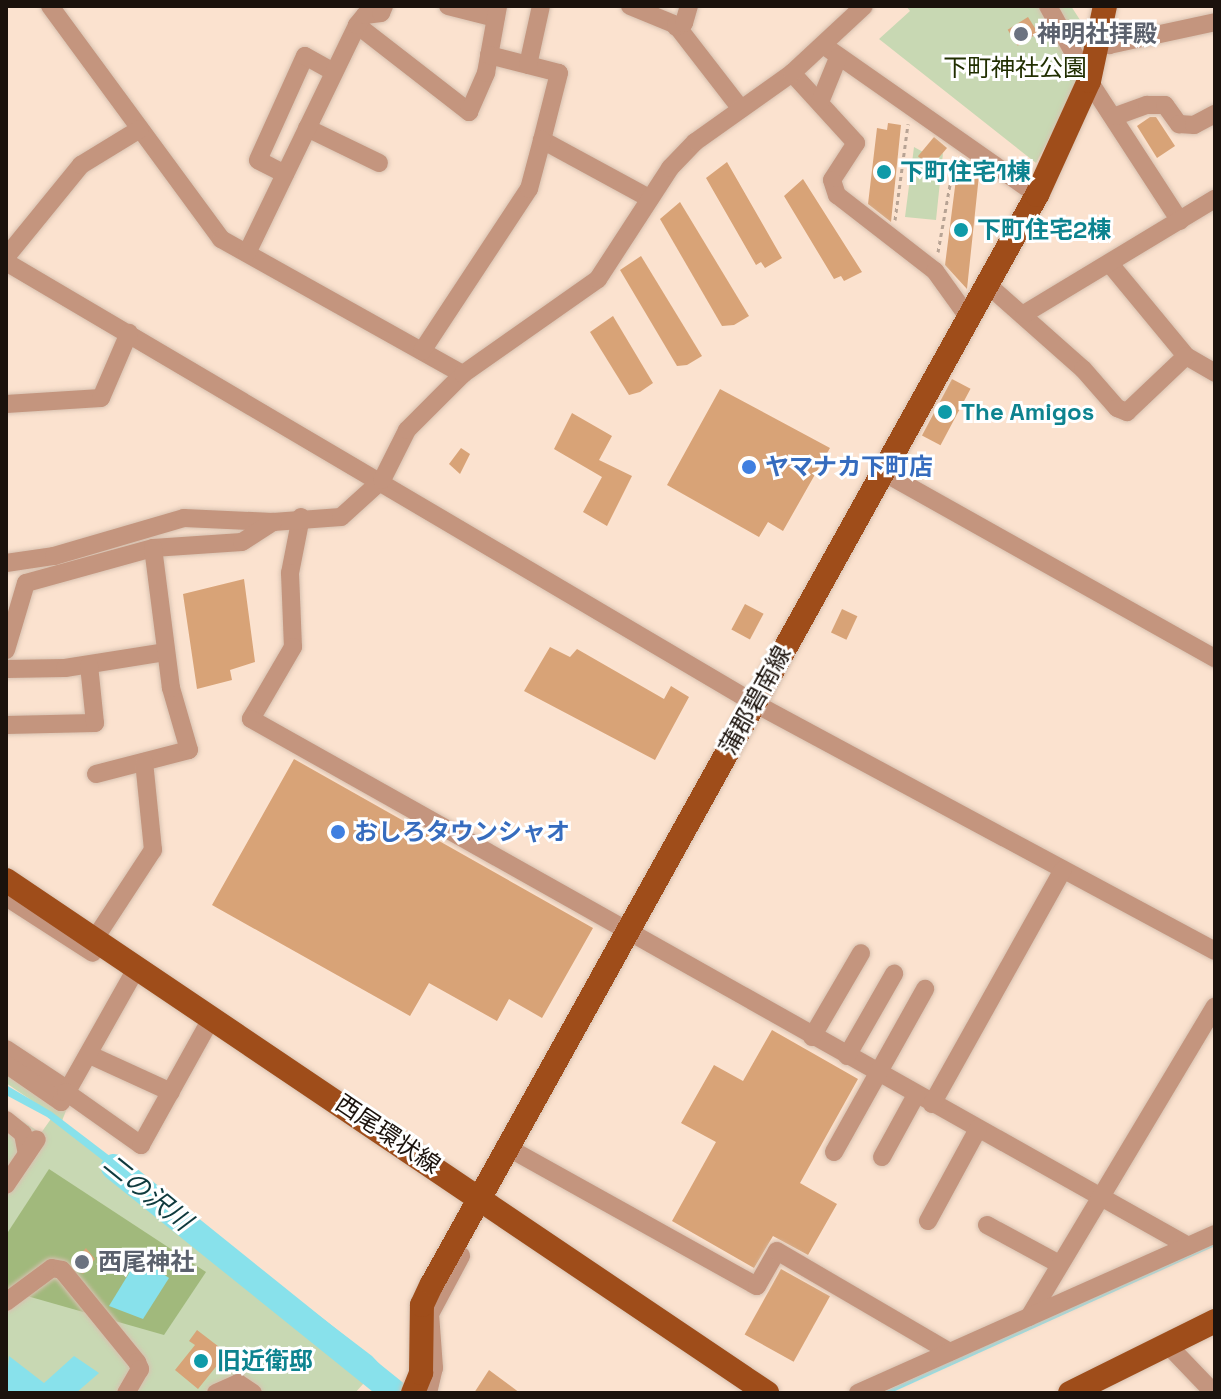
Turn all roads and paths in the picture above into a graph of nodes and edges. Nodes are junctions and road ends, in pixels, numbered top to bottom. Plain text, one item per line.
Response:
1 (50, 6) edge
2 (384, 6) edge
3 (448, 6) edge
4 (541, 6) edge
5 (630, 6) edge
6 (689, 6) edge
7 (864, 6) edge
8 (1048, 6) edge
9 (1105, 6) edge
10 (496, 12) edge
11 (1215, 22) edge
12 (357, 25) junction
13 (676, 27) junction
14 (1098, 41) junction
15 (823, 45) junction
16 (489, 55) junction
17 (838, 58) junction
18 (528, 65) junction
19 (334, 72) junction
20 (792, 73) junction
21 (1089, 81) junction
22 (820, 102) junction
23 (910, 108) junction
24 (741, 109) junction
25 (1215, 114) edge
26 (1116, 116) junction
27 (307, 128) junction
28 (140, 129) junction
29 (542, 140) junction
30 (958, 142) junction
31 (379, 163) dead end
32 (285, 174) junction
33 (1037, 195) junction
34 (649, 198) junction
35 (1215, 199) edge
36 (1180, 221) junction
37 (893, 238) junction
38 (247, 253) junction
39 (6, 260) edge
40 (1110, 264) junction
41 (935, 271) junction
42 (988, 285) junction
43 (1024, 314) junction
44 (968, 317) junction
45 (129, 333) junction
46 (422, 351) junction
47 (1186, 356) junction
48 (1215, 373) edge
49 (463, 374) junction
50 (6, 404) edge
51 (883, 472) junction
52 (382, 480) junction
53 (301, 517) junction
54 (273, 522) junction
55 (153, 548) junction
56 (6, 563) edge
57 (7, 644) edge
58 (165, 652) junction
59 (1215, 658) edge
60 (89, 665) junction
61 (6, 669) edge
62 (754, 703) junction
63 (6, 725) edge
64 (144, 762) junction
65 (96, 774) dead end
66 (1063, 870) junction
67 (6, 880) edge
68 (6, 897) edge
69 (626, 932) junction
70 (94, 940) junction
71 (1215, 951) edge
72 (861, 953) dead end
73 (134, 972) junction
74 (894, 974) dead end
75 (925, 989) dead end
76 (1215, 1006) edge
77 (204, 1019) junction
78 (812, 1037) junction
79 (6, 1049) edge
80 (90, 1055) junction
81 (847, 1056) junction
82 (6, 1064) edge
83 (877, 1073) junction
84 (171, 1092) junction
85 (65, 1095) junction
86 (924, 1099) junction
87 (6, 1120) edge
88 (978, 1129) junction
89 (505, 1146) junction
90 (834, 1152) dead end
91 (882, 1157) dead end
92 (6, 1185) edge
93 (479, 1194) junction
94 (1100, 1196) junction
95 (928, 1221) dead end
96 (987, 1225) dead end
97 (476, 1228) dead end
98 (1215, 1234) edge
99 (1188, 1246) junction
100 (1059, 1264) junction
101 (6, 1302) edge
102 (1029, 1317) junction
103 (1215, 1321) edge
104 (1166, 1343) junction
105 (950, 1352) junction
106 (126, 1393) edge
107 (216, 1393) edge
108 (253, 1393) edge
109 (413, 1393) edge
110 (428, 1393) edge
111 (767, 1393) edge
112 (858, 1393) edge
113 (1070, 1393) edge
114 (1214, 1393) edge

1 - 28 street
2 - 12 street
3 - 10 street
4 - 18 street
5 - 13 street
6 - 13 street
7 - 15 street
8 - 21 street
9 - 14 main road, 蒲郡碧南線
10 - 16 street
11 - 14 street
12 - 16 street
12 - 19 street
13 - 24 street
14 - 21 main road, 蒲郡碧南線
15 - 17 street
15 - 20 street
16 - 18 street
17 - 22 street
17 - 23 street
18 - 29 street
19 - 27 street
19 - 32 street
20 - 22 street
20 - 24 street
21 - 26 street
21 - 33 main road, 蒲郡碧南線
22 - 37 street
23 - 30 street
23 - 37 path
24 - 34 street
25 - 26 street
26 - 36 street
27 - 31 street
27 - 32 street
28 - 38 street
28 - 39 street
29 - 34 street
29 - 46 street
30 - 33 street
30 - 41 path
32 - 38 street
33 - 42 main road, 蒲郡碧南線
34 - 49 street
35 - 36 street
36 - 40 street
37 - 41 street
38 - 46 street
39 - 45 street
40 - 43 street
40 - 47 street
41 - 44 street
42 - 43 street
42 - 44 main road, 蒲郡碧南線
43 - 47 street
44 - 51 main road, 蒲郡碧南線
45 - 50 street
45 - 52 street
46 - 49 street
47 - 48 street
49 - 52 street
51 - 59 street
51 - 62 main road, 蒲郡碧南線
52 - 53 street
52 - 62 street
53 - 54 street
53 - 69 street
54 - 55 street
54 - 56 street
55 - 57 street
55 - 58 street
58 - 60 street
58 - 64 street
60 - 61 street
60 - 63 street
62 - 66 street
62 - 69 main road, 蒲郡碧南線
64 - 65 street
64 - 70 street
66 - 71 street
66 - 86 street
67 - 70 main road, 西尾環状線
68 - 73 street
69 - 78 street
69 - 89 main road, 蒲郡碧南線
70 - 73 main road, 西尾環状線
72 - 78 street
73 - 77 main road, 西尾環状線
73 - 80 street
74 - 81 street
75 - 83 street
76 - 94 street
77 - 84 street
77 - 93 main road, 西尾環状線
78 - 81 street
79 - 85 street
80 - 84 street
80 - 85 street
81 - 83 street
82 - 85 street
83 - 86 street
83 - 90 street
84 - 85 street
86 - 88 street
86 - 91 street
87 - 92 street
88 - 94 street
88 - 95 street
89 - 93 main road, 蒲郡碧南線
89 - 105 street
93 - 109 main road, 蒲郡碧南線
93 - 111 main road, 西尾環状線
94 - 99 street
94 - 100 street
96 - 100 street
97 - 110 street
98 - 99 street
99 - 102 street
100 - 102 street
101 - 106 street
102 - 105 street
103 - 104 main road
104 - 113 main road
104 - 114 street
105 - 112 street
107 - 108 street

